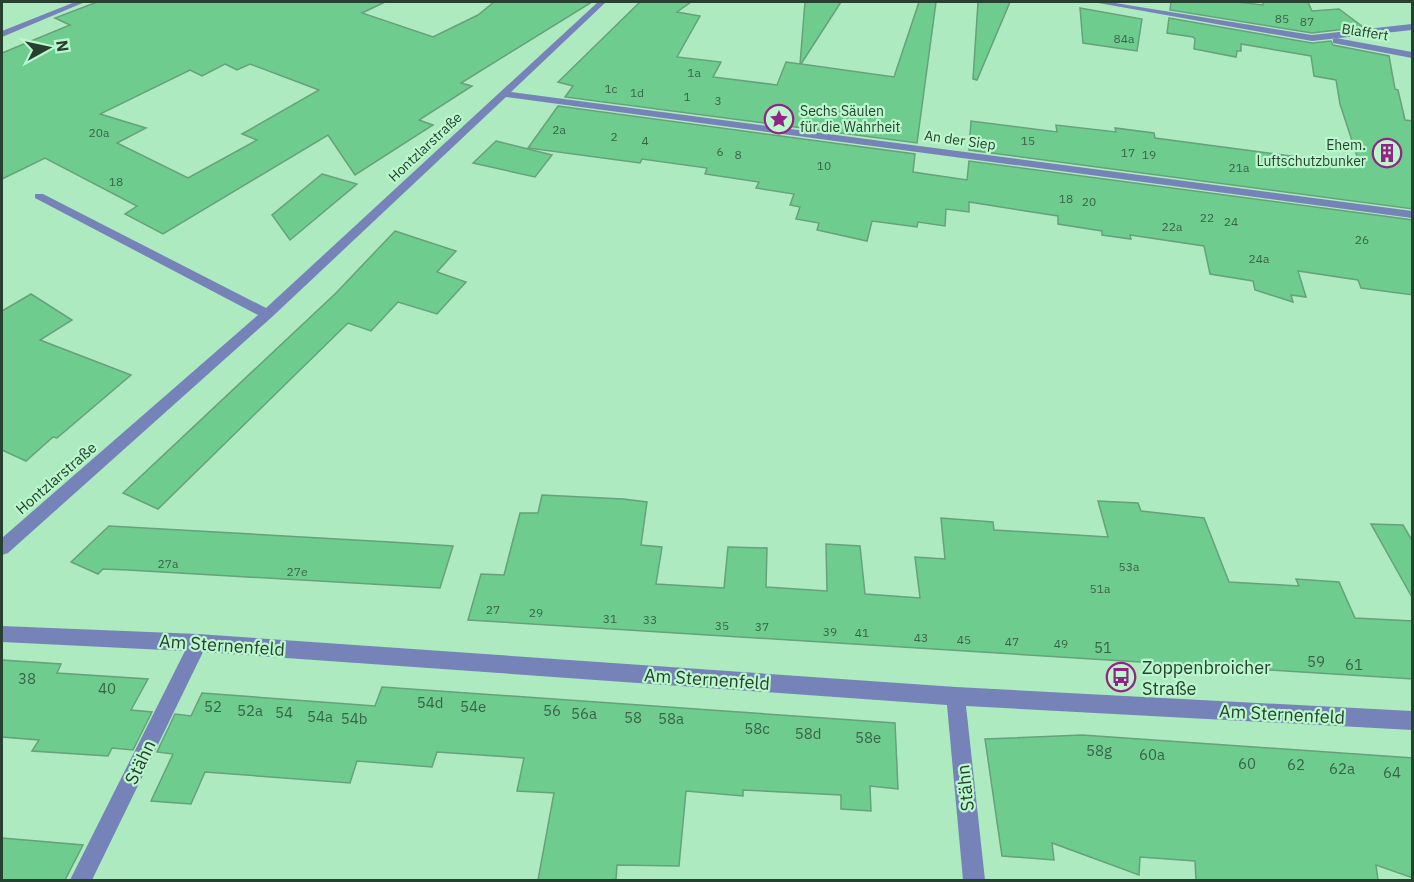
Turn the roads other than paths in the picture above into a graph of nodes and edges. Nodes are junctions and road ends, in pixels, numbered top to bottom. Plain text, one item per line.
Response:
1 (81, 2) edge
2 (602, 2) edge
3 (1097, 2) edge
4 (1413, 27) edge
5 (2, 34) edge
6 (1312, 38) junction
7 (1413, 55) edge
8 (503, 94) junction
9 (39, 196) dead end
10 (1413, 215) edge
11 (267, 314) junction
12 (2, 548) edge
13 (2, 634) edge
14 (198, 643) junction
15 (956, 696) junction
16 (1413, 721) edge
17 (81, 880) edge
18 (974, 880) edge

1 - 5 street
2 - 8 street, Hontzlarstraße
3 - 6 street, Blaffert
4 - 6 street, Blaffert
6 - 7 street, Blaffert
8 - 10 street, An der Siep
8 - 11 street, Hontzlarstraße
9 - 11 street
11 - 12 street, Hontzlarstraße
13 - 14 street, Am Sternenfeld
14 - 15 street, Am Sternenfeld
14 - 17 street, Stähn
15 - 16 street, Am Sternenfeld
15 - 18 street, Stähn

